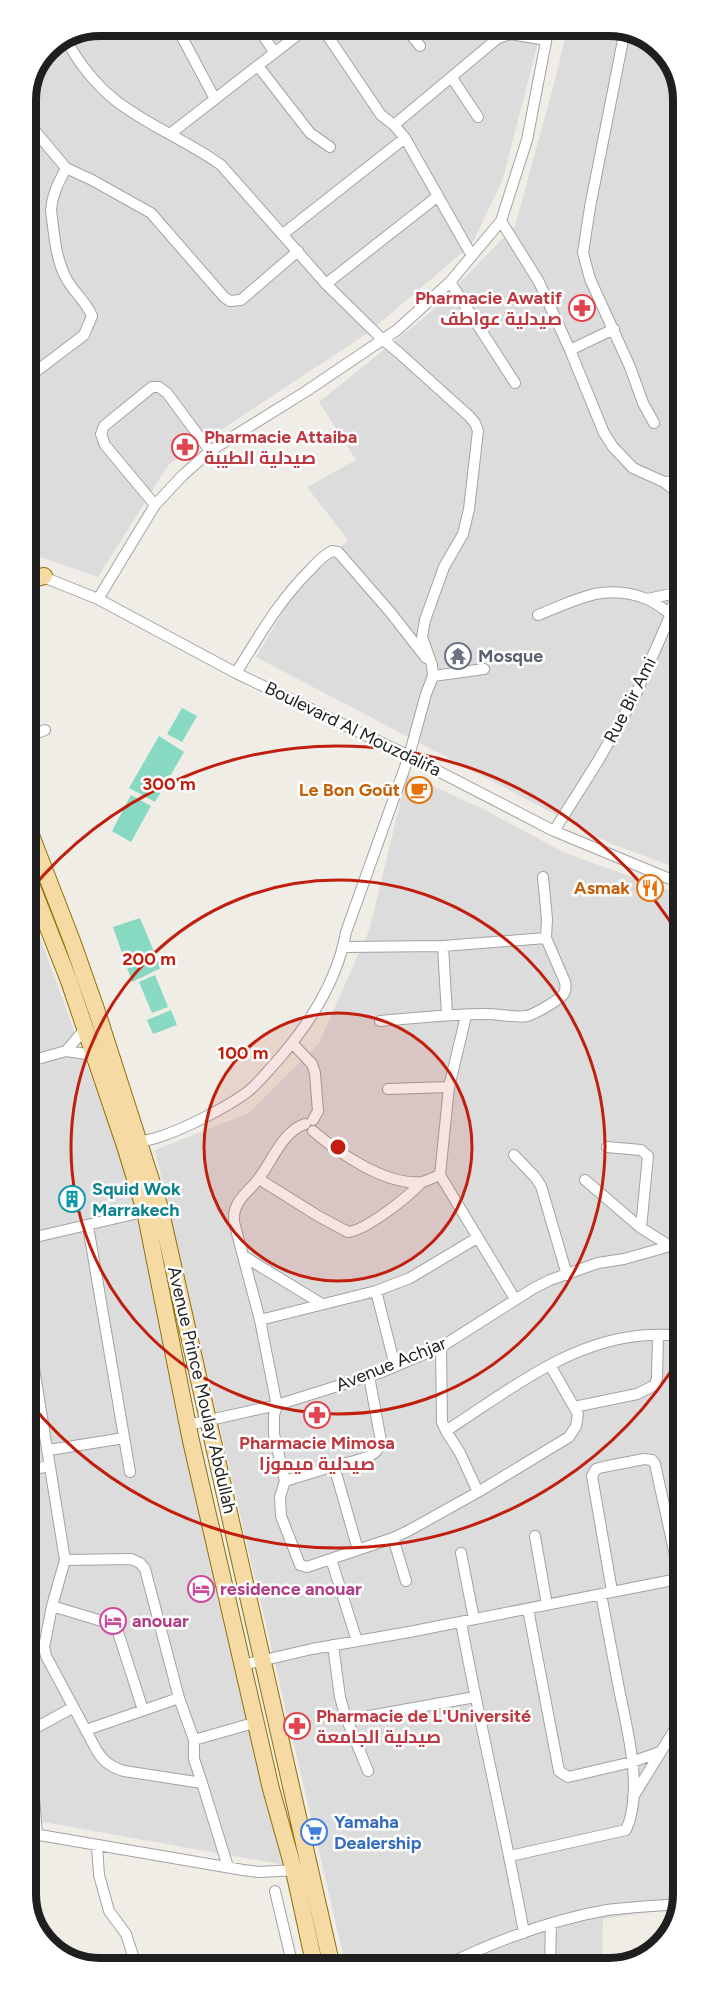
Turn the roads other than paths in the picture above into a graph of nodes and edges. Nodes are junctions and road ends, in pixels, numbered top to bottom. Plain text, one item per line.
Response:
1 (182, 36) edge
2 (264, 36) edge
3 (296, 36) edge
4 (328, 36) edge
5 (412, 36) edge
6 (503, 36) edge
7 (524, 36) edge
8 (547, 36) edge
9 (624, 38) edge
10 (546, 40) junction
11 (70, 44) edge
12 (420, 46) dead end
13 (274, 52) junction
14 (258, 66) junction
15 (452, 78) junction
16 (215, 99) junction
17 (478, 117) dead end
18 (394, 125) junction
19 (36, 132) edge
20 (170, 134) junction
21 (405, 138) junction
22 (330, 147) dead end
23 (66, 168) junction
24 (438, 196) junction
25 (501, 221) junction
26 (283, 234) junction
27 (298, 251) junction
28 (472, 256) junction
29 (450, 282) junction
30 (326, 284) junction
31 (614, 329) junction
32 (381, 339) junction
33 (570, 350) junction
34 (36, 371) edge
35 (515, 383) dead end
36 (654, 423) dead end
37 (210, 451) junction
38 (673, 481) edge
39 (664, 482) junction
40 (673, 489) edge
41 (155, 505) junction
42 (36, 573) edge
43 (44, 576) junction
44 (36, 578) edge
45 (673, 596) edge
46 (98, 599) junction
47 (648, 599) junction
48 (673, 609) edge
49 (671, 614) junction
50 (538, 615) dead end
51 (484, 669) dead end
52 (432, 671) junction
53 (236, 673) junction
54 (45, 730) dead end
55 (36, 734) edge
56 (409, 756) junction
57 (554, 831) junction
58 (36, 849) edge
59 (543, 877) dead end
60 (673, 880) edge
61 (36, 897) edge
62 (546, 938) junction
63 (443, 946) junction
64 (343, 947) junction
65 (447, 1015) junction
66 (466, 1016) junction
67 (380, 1021) dead end
68 (85, 1029) junction
69 (292, 1043) junction
70 (66, 1052) junction
71 (94, 1055) junction
72 (36, 1060) edge
73 (449, 1087) junction
74 (388, 1089) dead end
75 (311, 1125) junction
76 (132, 1144) junction
77 (606, 1147) dead end
78 (514, 1155) dead end
79 (440, 1175) junction
80 (259, 1179) junction
81 (585, 1180) dead end
82 (422, 1182) junction
83 (153, 1209) junction
84 (88, 1226) junction
85 (641, 1228) junction
86 (36, 1237) edge
87 (477, 1238) junction
88 (673, 1245) edge
89 (673, 1249) edge
90 (244, 1257) junction
91 (567, 1275) junction
92 (376, 1291) junction
93 (515, 1299) junction
94 (322, 1304) junction
95 (260, 1320) junction
96 (658, 1335) junction
97 (673, 1335) edge
98 (441, 1347) junction
99 (550, 1365) junction
100 (395, 1366) junction
101 (369, 1376) junction
102 (36, 1377) edge
103 (36, 1394) edge
104 (39, 1394) junction
105 (277, 1405) junction
106 (574, 1407) junction
107 (207, 1420) junction
108 (188, 1425) junction
109 (446, 1431) junction
110 (124, 1438) junction
111 (48, 1450) junction
112 (50, 1466) junction
113 (334, 1466) junction
114 (36, 1468) edge
115 (130, 1472) dead end
116 (285, 1481) junction
117 (478, 1492) junction
118 (535, 1536) dead end
119 (393, 1538) junction
120 (673, 1542) edge
121 (358, 1550) junction
122 (461, 1553) dead end
123 (331, 1559) junction
124 (65, 1560) junction
125 (673, 1580) edge
126 (406, 1581) dead end
127 (607, 1592) junction
128 (547, 1605) junction
129 (52, 1606) junction
130 (528, 1609) junction
131 (474, 1619) junction
132 (461, 1622) junction
133 (357, 1641) junction
134 (333, 1645) junction
135 (262, 1660) junction
136 (242, 1665) junction
137 (475, 1697) junction
138 (179, 1698) junction
139 (72, 1708) junction
140 (143, 1710) junction
141 (347, 1719) junction
142 (257, 1722) junction
143 (36, 1728) edge
144 (86, 1730) junction
145 (673, 1732) edge
146 (194, 1740) junction
147 (660, 1752) junction
148 (632, 1762) junction
149 (368, 1771) dead end
150 (202, 1783) junction
151 (633, 1798) junction
152 (36, 1836) edge
153 (97, 1846) junction
154 (510, 1856) junction
155 (228, 1867) junction
156 (302, 1870) junction
157 (275, 1891) dead end
158 (672, 1905) edge
159 (551, 1924) junction
160 (524, 1932) junction
161 (134, 1958) edge
162 (291, 1958) edge
163 (314, 1958) edge
164 (329, 1958) edge
165 (472, 1958) edge
166 (550, 1958) edge

1 - 16 street
2 - 13 street
3 - 13 street
4 - 18 street
5 - 12 street
6 - 15 street
7 - 10 street
8 - 10 street
9 - 31 street
10 - 25 street
11 - 20 street
13 - 14 street
14 - 16 street
14 - 22 street
15 - 17 street
15 - 18 street
16 - 20 street
18 - 21 street
19 - 23 street
20 - 26 street
21 - 24 street
21 - 26 street
23 - 27 street
23 - 34 street
24 - 28 street
24 - 30 street
25 - 28 street
25 - 33 street
26 - 27 street
27 - 30 street
28 - 29 street
29 - 32 street
29 - 35 street
30 - 32 street
31 - 33 street
31 - 36 street
32 - 37 street
32 - 52 street
33 - 39 street
37 - 41 street
37 - 41 street
38 - 39 street
39 - 40 street
41 - 46 street
42 - 43 street, Boulevard Al Mouzdalifa
43 - 44 main road
43 - 46 street, Boulevard Al Mouzdalifa
45 - 47 street
46 - 53 street, Boulevard Al Mouzdalifa
47 - 49 street
47 - 50 street
48 - 49 street, Rue Bir Ami
49 - 57 street, Rue Bir Ami
51 - 52 street
52 - 53 street
52 - 56 street
53 - 56 street, Boulevard Al Mouzdalifa
54 - 55 street
56 - 57 street, Boulevard Al Mouzdalifa
56 - 64 street
57 - 60 street, Boulevard Al Mouzdalifa
58 - 76 main road, Avenue Prince Moulay Abdullah
59 - 62 street
61 - 68 main road, Avenue Prince Moulay Abdullah
62 - 63 street
62 - 66 street
63 - 64 street
63 - 65 street
64 - 69 street
65 - 66 street
65 - 67 street
66 - 73 street
68 - 70 street
68 - 71 main road, Avenue Prince Moulay Abdullah
69 - 75 street
69 - 76 street
70 - 71 street
70 - 72 street
71 - 76 main road, Avenue Prince Moulay Abdullah
73 - 74 street
73 - 79 street
75 - 80 street
75 - 82 street
76 - 83 main road, Avenue Prince Moulay Abdullah
77 - 85 street
78 - 91 street
79 - 82 street
79 - 87 street
80 - 82 street
80 - 90 street
81 - 85 street
83 - 84 street
83 - 107 main road, Avenue Prince Moulay Abdullah
83 - 108 main road, Avenue Prince Moulay Abdullah
84 - 86 street
84 - 110 street
85 - 88 street
87 - 92 street
87 - 93 street
89 - 91 street, Avenue Achjar
90 - 94 street
90 - 95 street
91 - 93 street, Avenue Achjar
92 - 94 street
92 - 100 street
93 - 98 street, Avenue Achjar
94 - 95 street
95 - 105 street
96 - 97 street
96 - 99 street
96 - 106 street
98 - 100 street, Avenue Achjar
98 - 109 street
99 - 106 street
99 - 109 street
100 - 101 street, Avenue Achjar
101 - 105 street, Avenue Achjar
101 - 113 street
102 - 104 street
103 - 104 street
104 - 111 street
105 - 107 street, Avenue Achjar
105 - 116 street
106 - 117 street
107 - 108 street, Avenue Achjar
107 - 135 main road, Avenue Prince Moulay Abdullah
108 - 136 main road, Avenue Prince Moulay Abdullah
109 - 117 street
110 - 111 street
110 - 115 street
111 - 112 street
112 - 114 street
112 - 124 street
113 - 116 street
113 - 121 street
116 - 123 street
117 - 119 street
118 - 128 street
119 - 121 street
119 - 126 street
120 - 127 street
121 - 123 street
122 - 131 street
123 - 133 street
124 - 129 street
124 - 138 street
125 - 127 street
127 - 128 street
127 - 148 street
128 - 130 street
129 - 139 street
129 - 140 street
130 - 131 street
130 - 148 street
131 - 132 street
132 - 133 street
132 - 137 street
133 - 134 street
134 - 135 street
134 - 141 street
135 - 136 street
135 - 156 main road, Avenue Prince Moulay Abdullah
136 - 142 main road, Avenue Prince Moulay Abdullah
137 - 141 street
137 - 154 street
138 - 140 street
138 - 146 street
139 - 143 street
139 - 144 street
140 - 144 street
141 - 149 street
142 - 146 street
142 - 156 main road, Avenue Prince Moulay Abdullah
144 - 150 street
145 - 147 street
146 - 150 street
147 - 148 street
147 - 151 street
148 - 151 street
150 - 155 street
151 - 154 street
152 - 153 street
153 - 155 street
153 - 161 street
154 - 160 street
155 - 156 street
156 - 163 main road, Avenue Prince Moulay Abdullah
156 - 164 main road, Avenue Prince Moulay Abdullah
157 - 162 street
158 - 159 street
159 - 160 street
159 - 166 street
160 - 165 street

